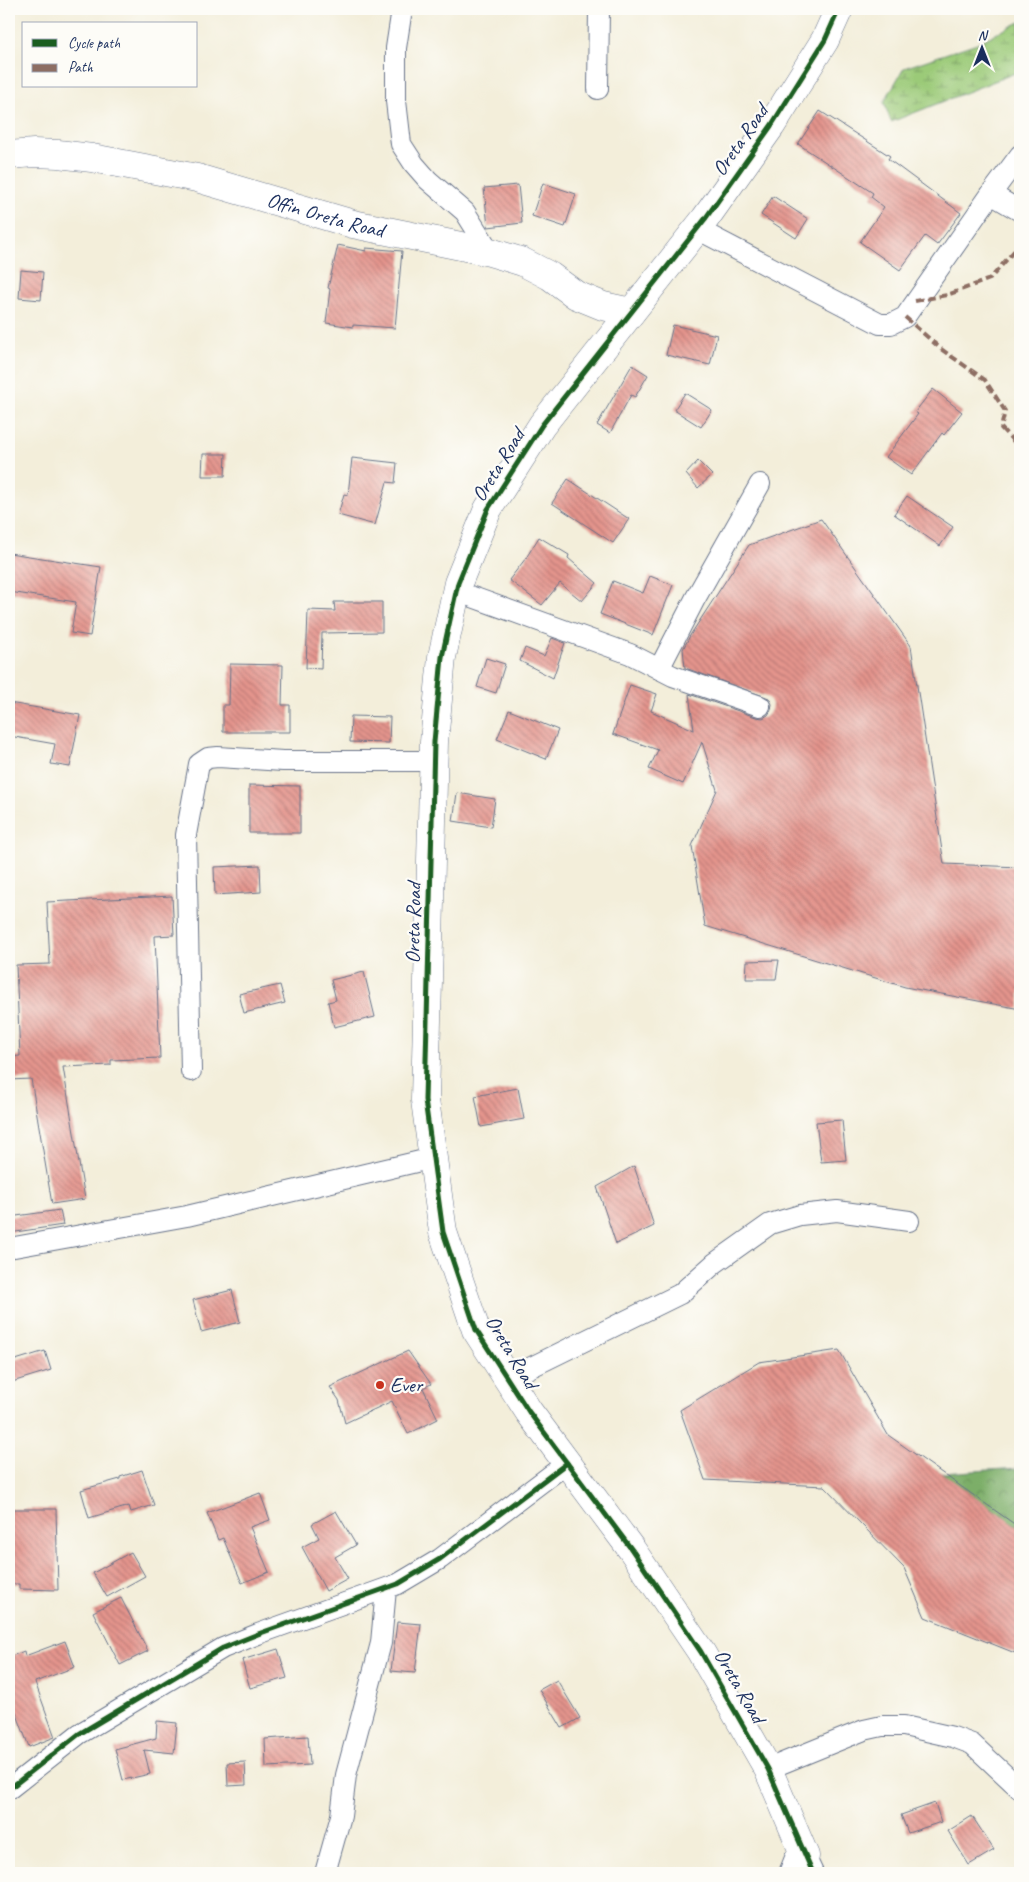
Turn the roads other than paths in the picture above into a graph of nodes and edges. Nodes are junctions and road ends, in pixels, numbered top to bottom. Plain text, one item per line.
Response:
1 (402, 9) edge
2 (598, 9) edge
3 (839, 9) edge
4 (598, 89) dead end
5 (9, 142) edge
6 (22, 154) edge
7 (1020, 155) edge
8 (991, 194) junction
9 (1020, 211) edge
10 (697, 229) junction
11 (490, 252) junction
12 (631, 312) junction
13 (760, 484) dead end
14 (456, 591) junction
15 (659, 669) junction
16 (760, 706) dead end
17 (434, 760) junction
18 (191, 1070) dead end
19 (433, 1158) junction
20 (909, 1221) dead end
21 (9, 1248) edge
22 (507, 1379) junction
23 (567, 1463) junction
24 (386, 1588) junction
25 (768, 1769) junction
26 (9, 1789) edge
27 (1020, 1789) edge
28 (802, 1867) edge
29 (325, 1873) edge

1 - 11 street
2 - 4 street
3 - 10 street, Oreta Road
5 - 6 street
6 - 11 street, Offin Oreta Road
7 - 8 street
8 - 9 street
8 - 10 street
10 - 12 street, Oreta Road
11 - 12 street, Offin Oreta Road
12 - 14 street, Oreta Road
13 - 15 street
14 - 15 street
14 - 17 street, Oreta Road
15 - 16 street
17 - 18 street
17 - 19 street, Oreta Road
19 - 21 street
19 - 22 street, Oreta Road
20 - 22 street
22 - 23 street, Oreta Road
23 - 24 street
23 - 25 street, Oreta Road
24 - 26 street
24 - 29 street
25 - 27 street
25 - 28 street, Oreta Road

